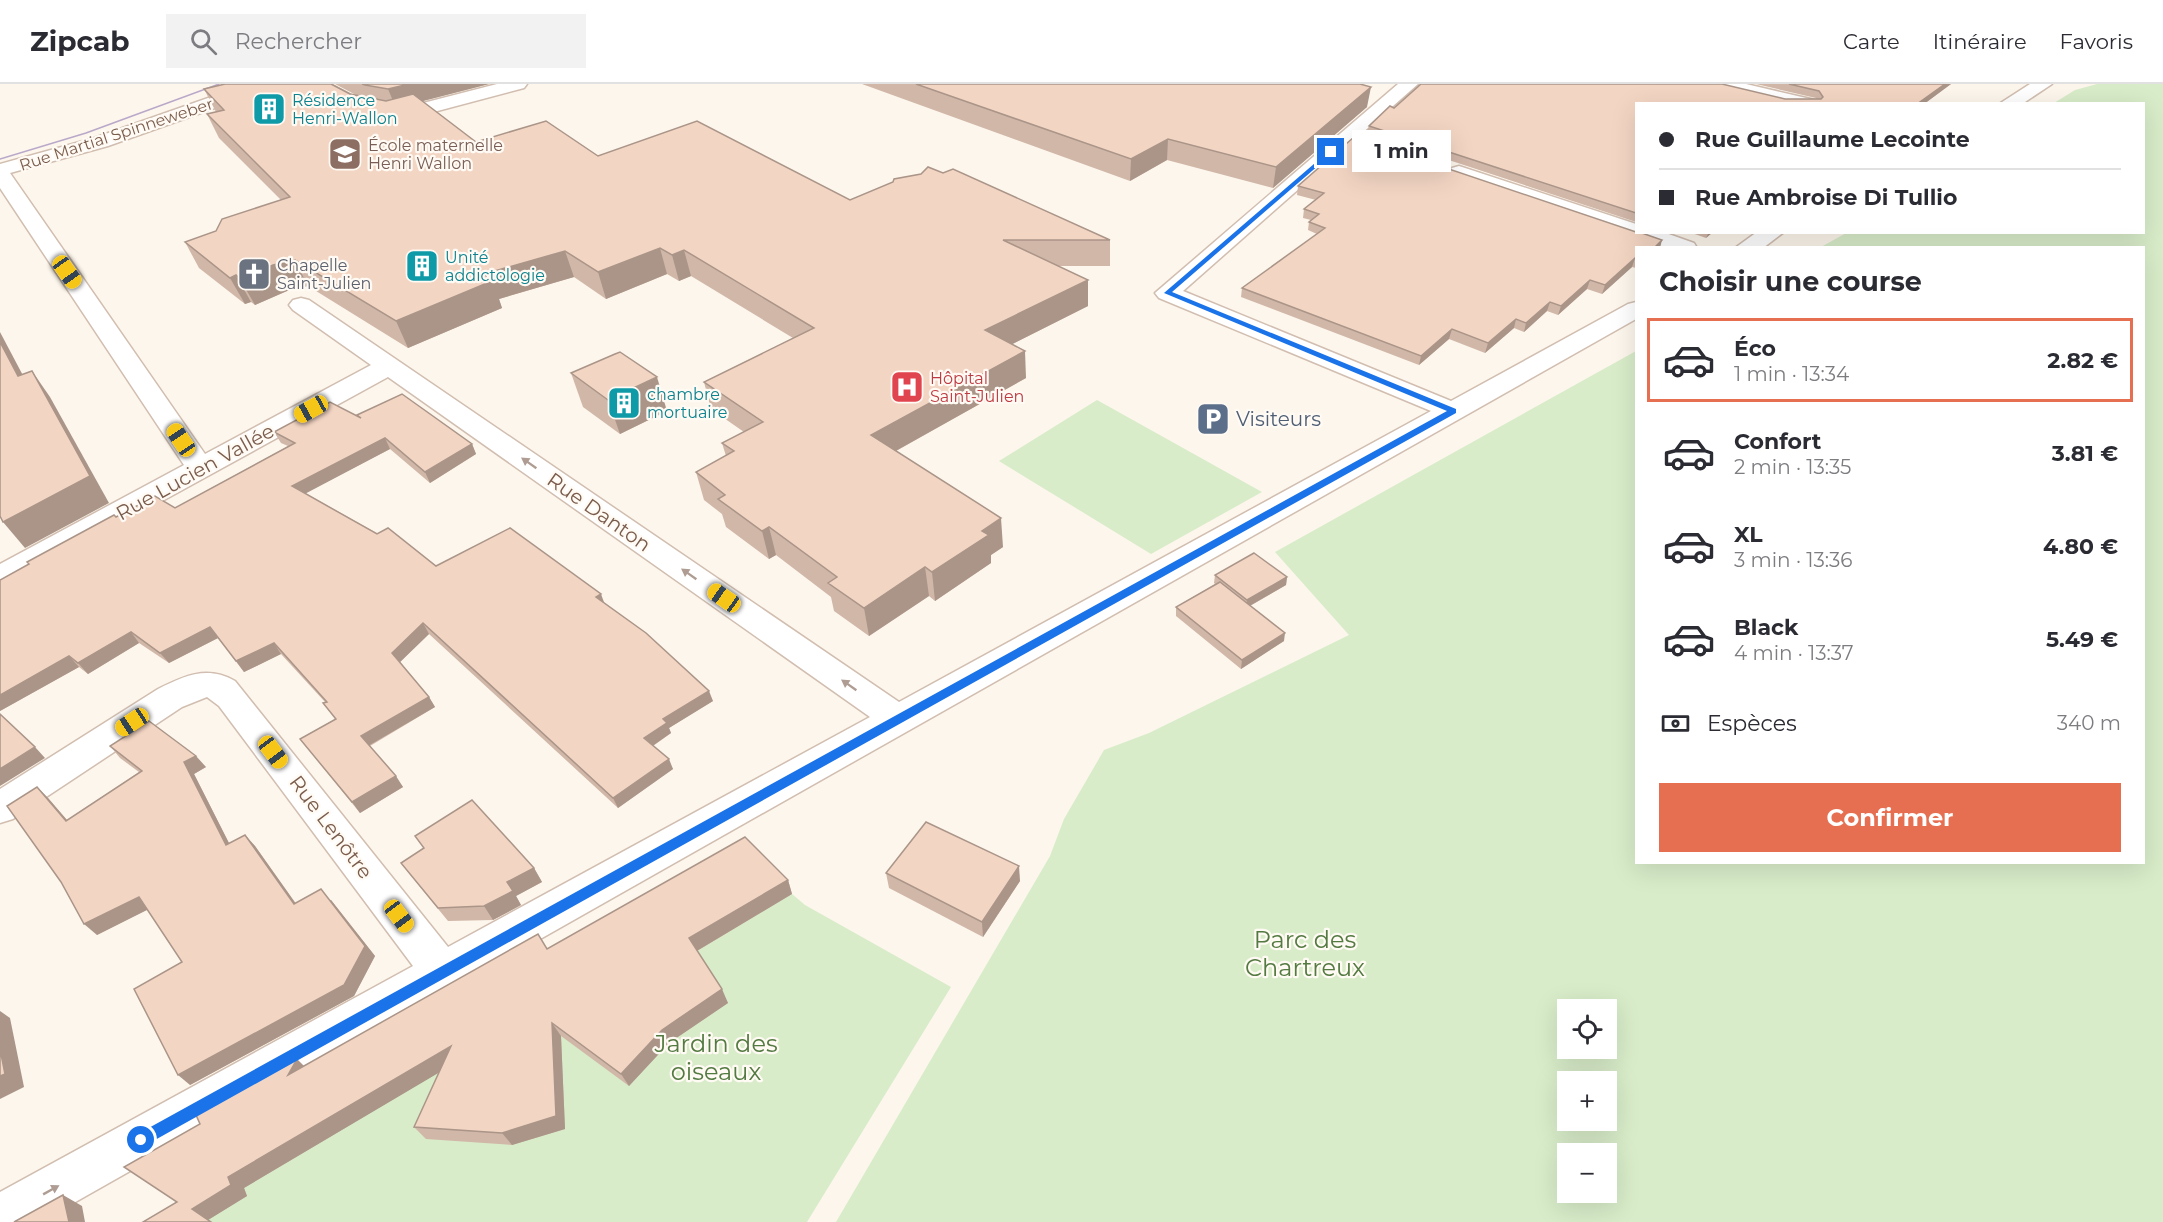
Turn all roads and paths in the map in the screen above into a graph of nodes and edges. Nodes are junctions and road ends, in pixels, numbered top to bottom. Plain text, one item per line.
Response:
1 (265, 84) edge
2 (316, 84) edge
3 (518, 84) edge
4 (1409, 84) edge
5 (1723, 84) edge
6 (2043, 84) edge
7 (1800, 102) edge
8 (2012, 102) edge
9 (1350, 136) junction
10 (1372, 144) edge
11 (1438, 166) edge
12 (0, 171) edge
13 (1635, 231) edge
14 (1644, 234) edge
15 (1770, 234) edge
16 (1680, 246) edge
17 (1749, 246) edge
18 (301, 305) edge
19 (1635, 310) edge
20 (389, 366) junction
21 (1453, 411) junction
22 (201, 469) junction
23 (0, 578) edge
24 (897, 718) junction
25 (0, 808) edge
26 (443, 973) junction
27 (0, 1218) edge

1 - 12 street, Rue Martial Spinneweber
2 - 3 street
4 - 9 street
5 - 7 street
6 - 8 street
9 - 10 street
9 - 21 street
11 - 13 street
12 - 22 street
14 - 16 street
15 - 17 street
18 - 20 street, Rue Danton
19 - 21 street
20 - 22 street, Rue Lucien Vallée
24 -> 20 street, Rue Danton
21 - 24 street
22 - 23 street, Rue Lucien Vallée
24 - 26 street
25 - 26 street, Rue Lenôtre
27 -> 26 street

